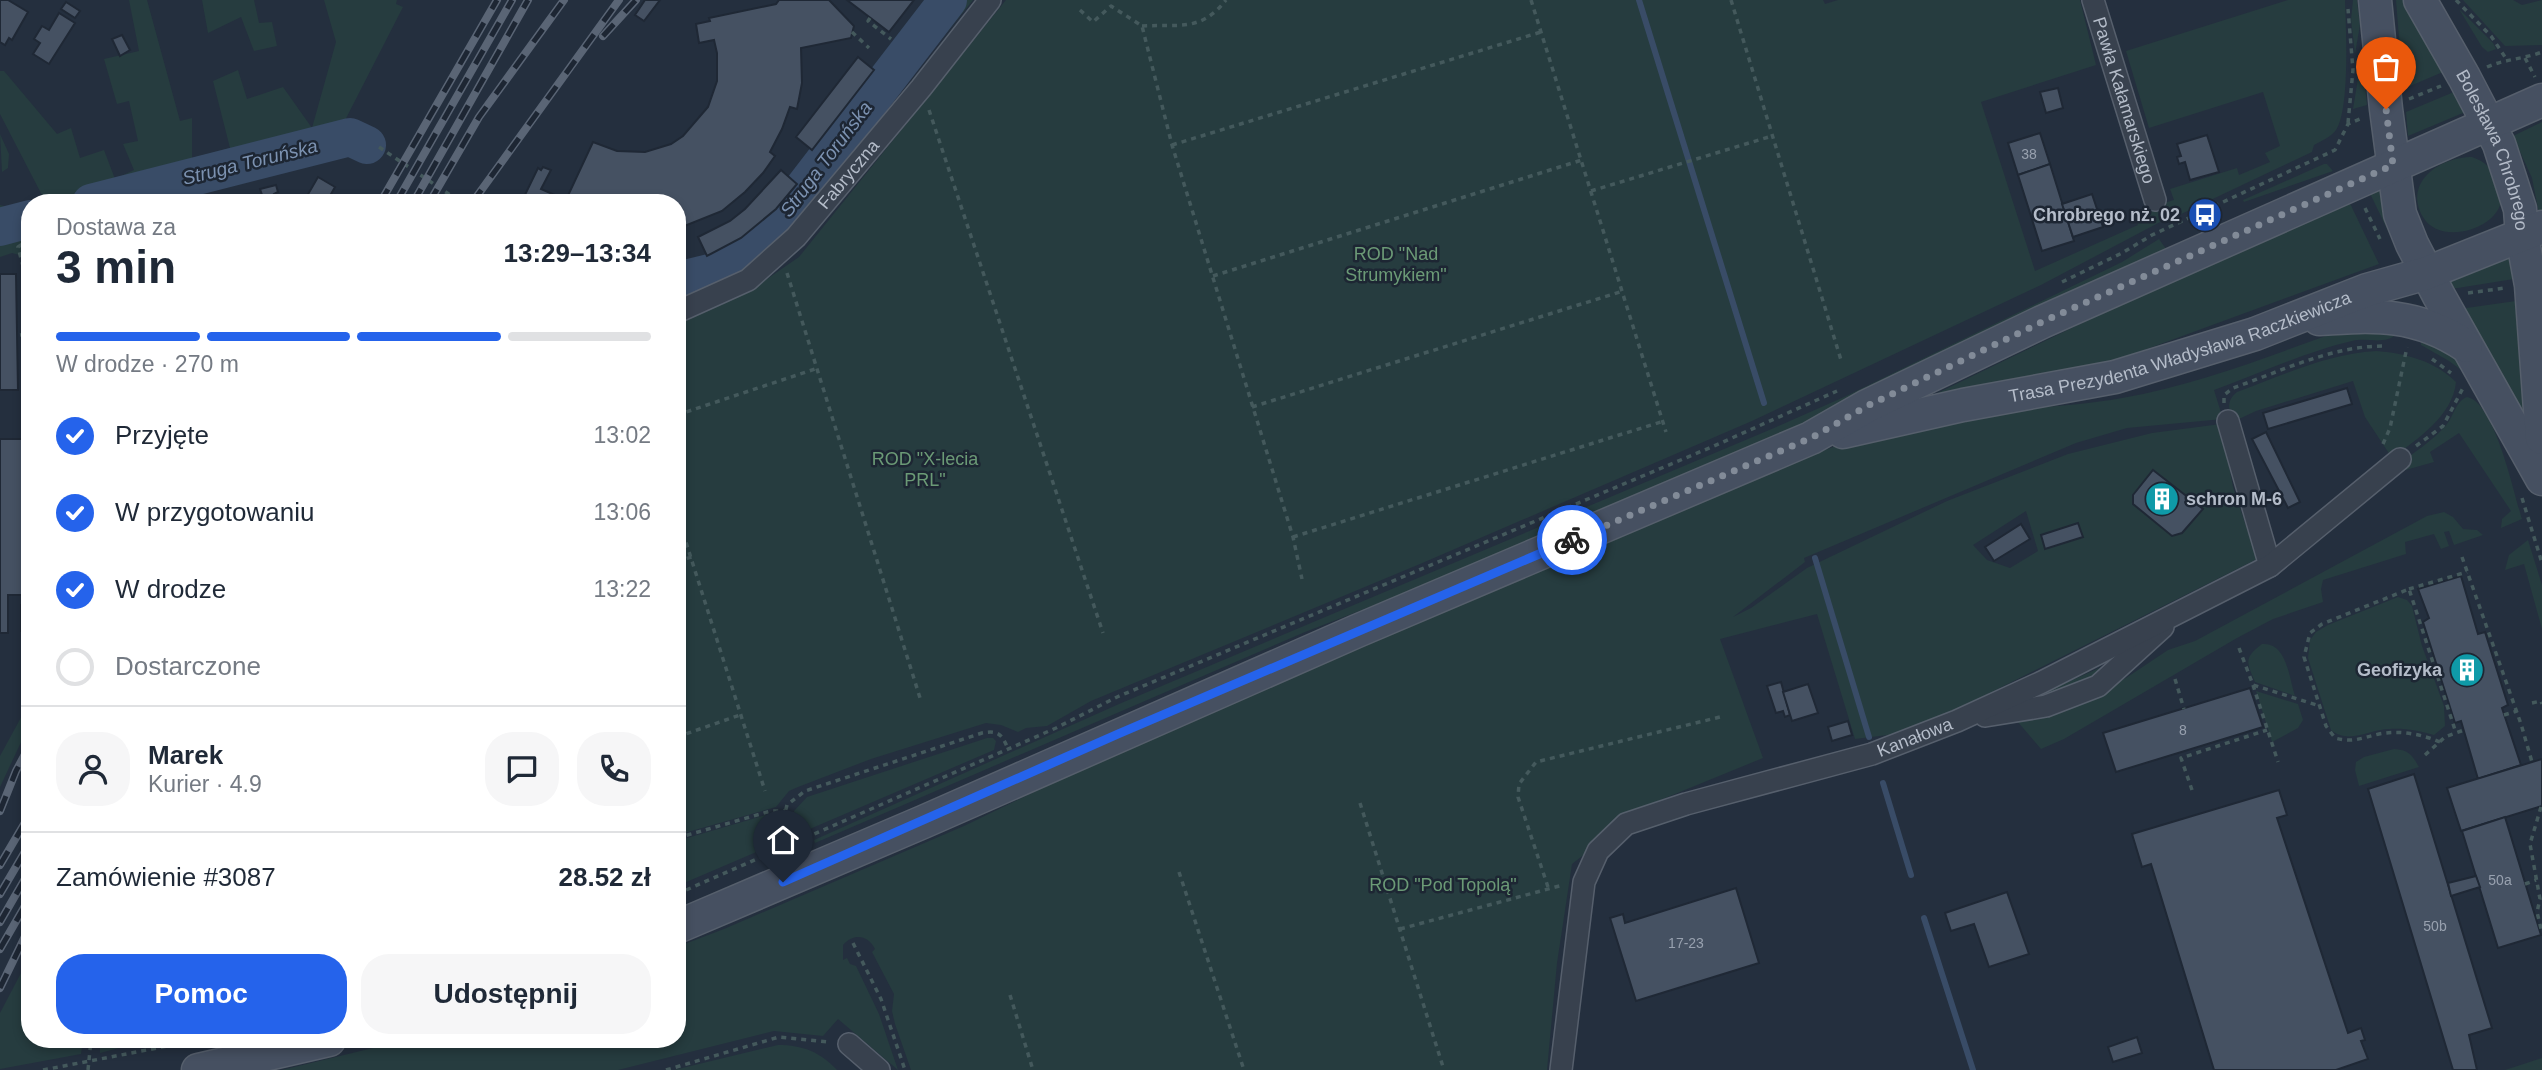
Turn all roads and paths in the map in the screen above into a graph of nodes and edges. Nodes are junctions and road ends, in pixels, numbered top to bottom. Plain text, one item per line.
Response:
1 (990, 0) edge
2 (1226, 0) edge
3 (1531, 0) edge
4 (1731, 0) edge
5 (2093, 0) edge
6 (2349, 0) edge
7 (2375, 0) edge
8 (2420, 0) edge
9 (2456, 0) edge
10 (1080, 10) dead end
11 (870, 18) dead end
12 (1142, 26) junction
13 (852, 32) dead end
14 (1541, 32) junction
15 (891, 39) dead end
16 (869, 48) dead end
17 (2542, 52) edge
18 (2507, 60) junction
19 (2464, 76) junction
20 (921, 88) junction
21 (2542, 100) edge
22 (2386, 109) junction
23 (2488, 122) junction
24 (2348, 124) junction
25 (1772, 136) junction
26 (1172, 145) junction
27 (379, 146) dead end
28 (2335, 150) junction
29 (1582, 160) junction
30 (2393, 165) junction
31 (2352, 182) junction
32 (1591, 191) junction
33 (449, 194) edge
34 (2155, 200) dead end
35 (2532, 232) edge
36 (2382, 243) dead end
37 (780, 251) junction
38 (1213, 276) junction
39 (2061, 282) dead end
40 (2433, 284) junction
41 (2531, 285) junction
42 (1623, 291) junction
43 (686, 308) edge
44 (2286, 321) junction
45 (2405, 339) junction
46 (2389, 346) dead end
47 (2466, 346) junction
48 (2431, 358) dead end
49 (1841, 360) dead end
50 (818, 368) junction
51 (2455, 375) dead end
52 (2466, 383) dead end
53 (1843, 388) dead end
54 (1252, 407) junction
55 (686, 412) edge
56 (1664, 421) junction
57 (2228, 421) joint
58 (1666, 432) dead end
59 (1811, 438) junction
60 (2542, 438) edge
61 (2390, 454) junction
62 (2542, 479) edge
63 (1293, 537) junction
64 (686, 540) edge
65 (692, 557) junction
66 (2462, 557) dead end
67 (686, 559) edge
68 (2270, 566) junction
69 (2467, 572) junction
70 (1302, 579) dead end
71 (2409, 589) junction
72 (2177, 613) junction
73 (1103, 633) dead end
74 (2239, 648) dead end
75 (2175, 679) dead end
76 (2253, 685) junction
77 (921, 701) dead end
78 (2532, 703) dead end
79 (2542, 704) edge
80 (2320, 706) junction
81 (2184, 709) dead end
82 (2517, 711) junction
83 (740, 715) junction
84 (2504, 715) dead end
85 (1724, 716) dead end
86 (1957, 721) junction
87 (2267, 730) junction
88 (2464, 730) dead end
89 (2456, 733) junction
90 (686, 734) edge
91 (2440, 741) junction
92 (1009, 748) junction
93 (2425, 755) dead end
94 (2278, 762) dead end
95 (2532, 762) dead end
96 (2192, 790) dead end
97 (765, 791) dead end
98 (1360, 803) dead end
99 (2540, 807) edge
100 (785, 811) junction
101 (788, 829) dead end
102 (686, 835) edge
103 (1179, 872) dead end
104 (2536, 880) junction
105 (1584, 882) junction
106 (2525, 884) dead end
107 (1548, 887) junction
108 (686, 890) edge
109 (686, 923) edge
110 (1400, 929) junction
111 (2542, 933) edge
112 (853, 943) dead end
113 (1010, 995) dead end
114 (849, 1044) joint
115 (90, 1048) edge
116 (157, 1048) edge
117 (294, 1048) edge
118 (43, 1070) edge
119 (88, 1070) edge
120 (198, 1070) edge
121 (666, 1070) edge
122 (879, 1070) edge
123 (905, 1070) edge
124 (1032, 1070) edge
125 (1244, 1070) edge
126 (1444, 1070) edge
127 (1561, 1070) edge

1 - 20 street, Fabryczna
2 - 12 path
3 - 14 path
4 - 25 path
5 - 34 street, Pawła Kałamarskiego
6 - 24 path
7 - 22 main road
8 - 19 main road, Bolesława Chrobrego
9 - 18 path
10 - 12 path
11 - 15 path
12 - 26 path
13 - 16 path
14 - 26 path
14 - 29 path
17 - 18 path
18 - 19 path
19 - 22 path
19 - 23 main road, Bolesława Chrobrego
20 - 37 street, Fabryczna
20 - 73 path
21 - 23 main road, Trasa Prezydenta Władysława Raczkiewicza
22 - 24 path
22 - 30 main road
23 - 30 main road, Trasa Prezydenta Władysława Raczkiewicza
23 - 35 main road, Bolesława Chrobrego
24 - 28 path
25 - 32 path
25 - 49 path
26 - 38 path
27 - 33 path
28 - 31 path
28 - 39 path
29 - 32 path
29 - 38 path
30 - 31 main road, Trasa Prezydenta Władysława Raczkiewicza
30 - 40 main road
31 - 36 path
31 - 59 main road, Trasa Prezydenta Władysława Raczkiewicza
32 - 42 path
35 - 40 main road, Trasa Prezydenta Władysława Raczkiewicza
35 - 41 main road, Bolesława Chrobrego
37 - 43 street, Fabryczna
37 - 50 path
38 - 54 path
40 - 41 path
40 - 44 main road, Trasa Prezydenta Władysława Raczkiewicza
40 - 47 main road
41 - 60 main road, Bolesława Chrobrego
42 - 54 path
42 - 56 path
44 - 45 main road
44 - 59 main road, Trasa Prezydenta Władysława Raczkiewicza
45 - 47 main road
45 - 61 path
46 - 57 path
47 - 62 main road
48 - 51 path
50 - 55 path
50 - 77 path
52 - 61 path
53 - 92 path
54 - 63 path
56 - 58 path
56 - 63 path
57 - 68 street
59 - 109 main road, Trasa Prezydenta Władysława Raczkiewicza
61 - 68 street, Kanałowa
63 - 70 path
64 - 65 path
65 - 67 path
65 - 83 path
66 - 69 path
68 - 72 street, Kanałowa
69 - 71 path
69 - 82 path
71 - 80 path
71 - 89 path
72 - 86 street, Kanałowa
72 - 86 street
74 - 76 path
75 - 81 path
76 - 80 path
76 - 87 path
78 - 79 path
80 - 91 path
82 - 84 path
82 - 95 path
83 - 90 path
83 - 97 path
85 - 107 path
86 - 105 street, Kanałowa
87 - 94 path
87 - 96 path
88 - 89 path
89 - 91 path
91 - 93 path
92 - 100 path
92 - 108 path
98 - 110 path
99 - 104 path
100 - 101 path
100 - 102 path
103 - 125 path
104 - 106 path
104 - 111 path
105 - 107 path
105 - 127 street, Kanałowa
107 - 110 path
110 - 126 path
112 - 123 path
113 - 124 path
114 - 121 path
114 - 122 street
115 - 119 path
116 - 118 path, bridge
117 - 120 main road

